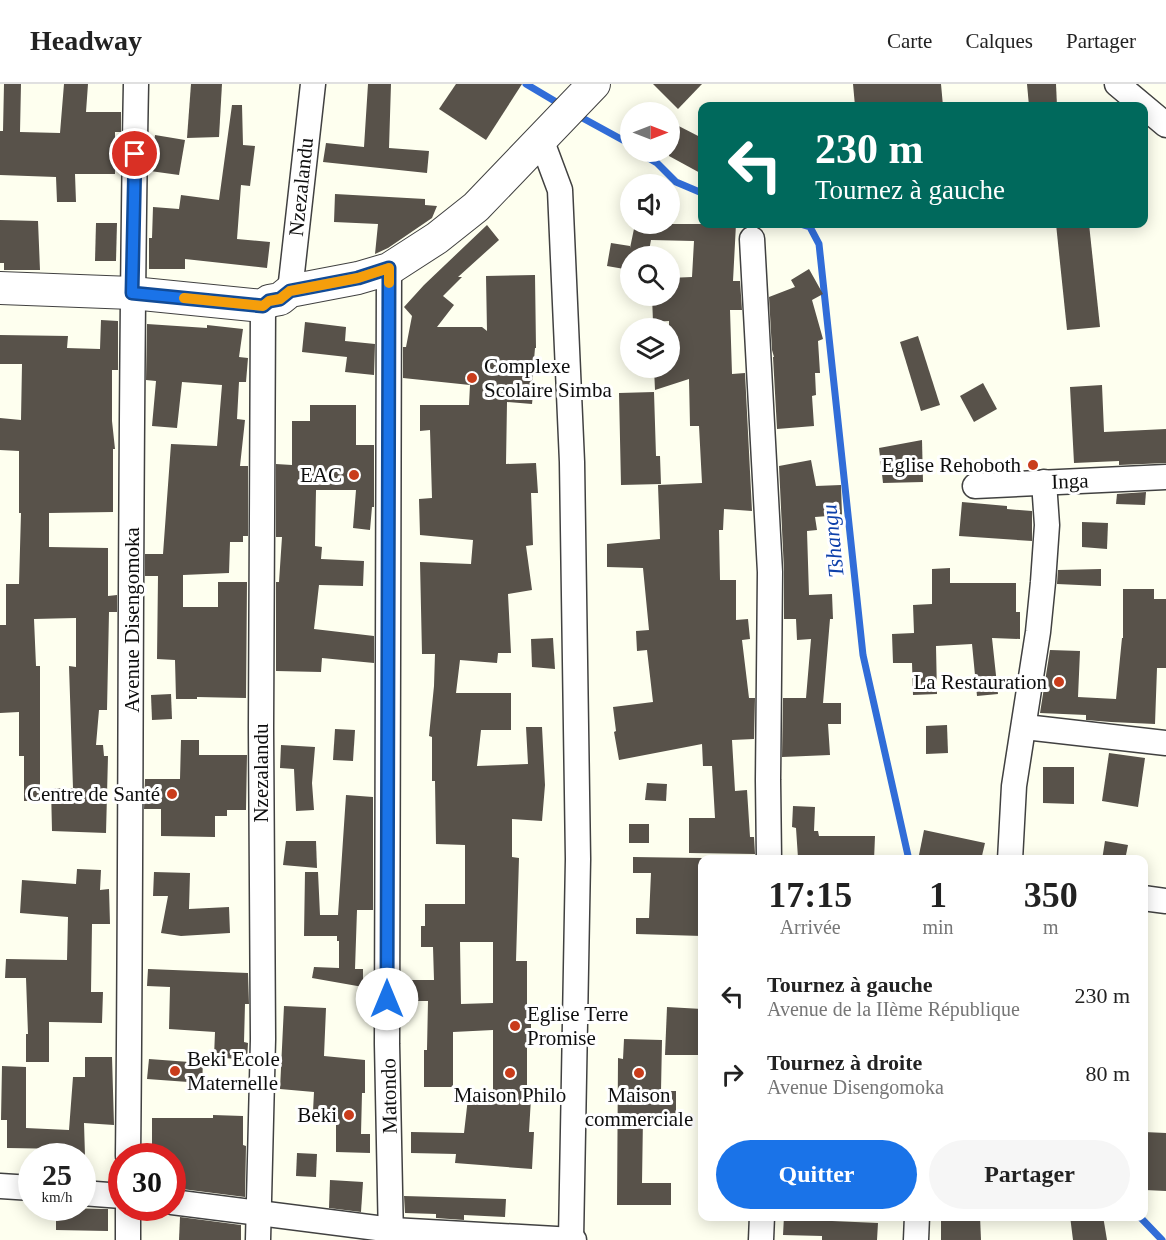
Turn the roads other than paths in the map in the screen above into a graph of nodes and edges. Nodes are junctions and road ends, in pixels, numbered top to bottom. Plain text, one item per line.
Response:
1 (136, 84) edge
2 (313, 84) edge
3 (594, 84) edge
4 (1117, 84) edge
5 (1139, 102) edge
6 (1148, 110) edge
7 (1166, 125) edge
8 (541, 139) junction
9 (752, 239) dead end
10 (389, 268) junction
11 (0, 288) edge
12 (290, 291) junction
13 (132, 293) junction
14 (263, 306) junction
15 (1166, 477) edge
16 (1044, 482) junction
17 (975, 486) dead end
18 (1025, 727) junction
19 (1166, 743) edge
20 (769, 855) edge
21 (1010, 855) edge
22 (1148, 899) edge
23 (1166, 901) edge
24 (128, 1143) edge
25 (0, 1186) edge
26 (18, 1187) edge
27 (186, 1204) edge
28 (260, 1212) junction
29 (128, 1221) edge
30 (762, 1221) edge
31 (917, 1221) edge
32 (392, 1235) edge
33 (128, 1240) edge
34 (258, 1240) edge
35 (572, 1240) edge
36 (761, 1240) edge
37 (916, 1240) edge

1 - 13 street, Avenue Disengomoka
2 - 12 street, Nzezalandu
3 - 8 street
4 - 5 street
6 - 7 street
8 - 10 street
8 - 35 street
9 - 20 street
10 - 12 street
10 - 32 street, Matondo
11 - 13 street
12 - 14 street
13 - 14 street
13 - 24 street, Avenue Disengomoka
14 - 28 street, Nzezalandu
15 - 16 street, Inga
16 - 17 street, Inga
16 - 18 street
18 - 19 street
18 - 21 street
22 - 23 street
25 - 26 street
27 - 28 street
28 - 32 street
28 - 34 street, Nzezalandu
29 - 33 street
30 - 36 street
31 - 37 street
32 - 35 street

